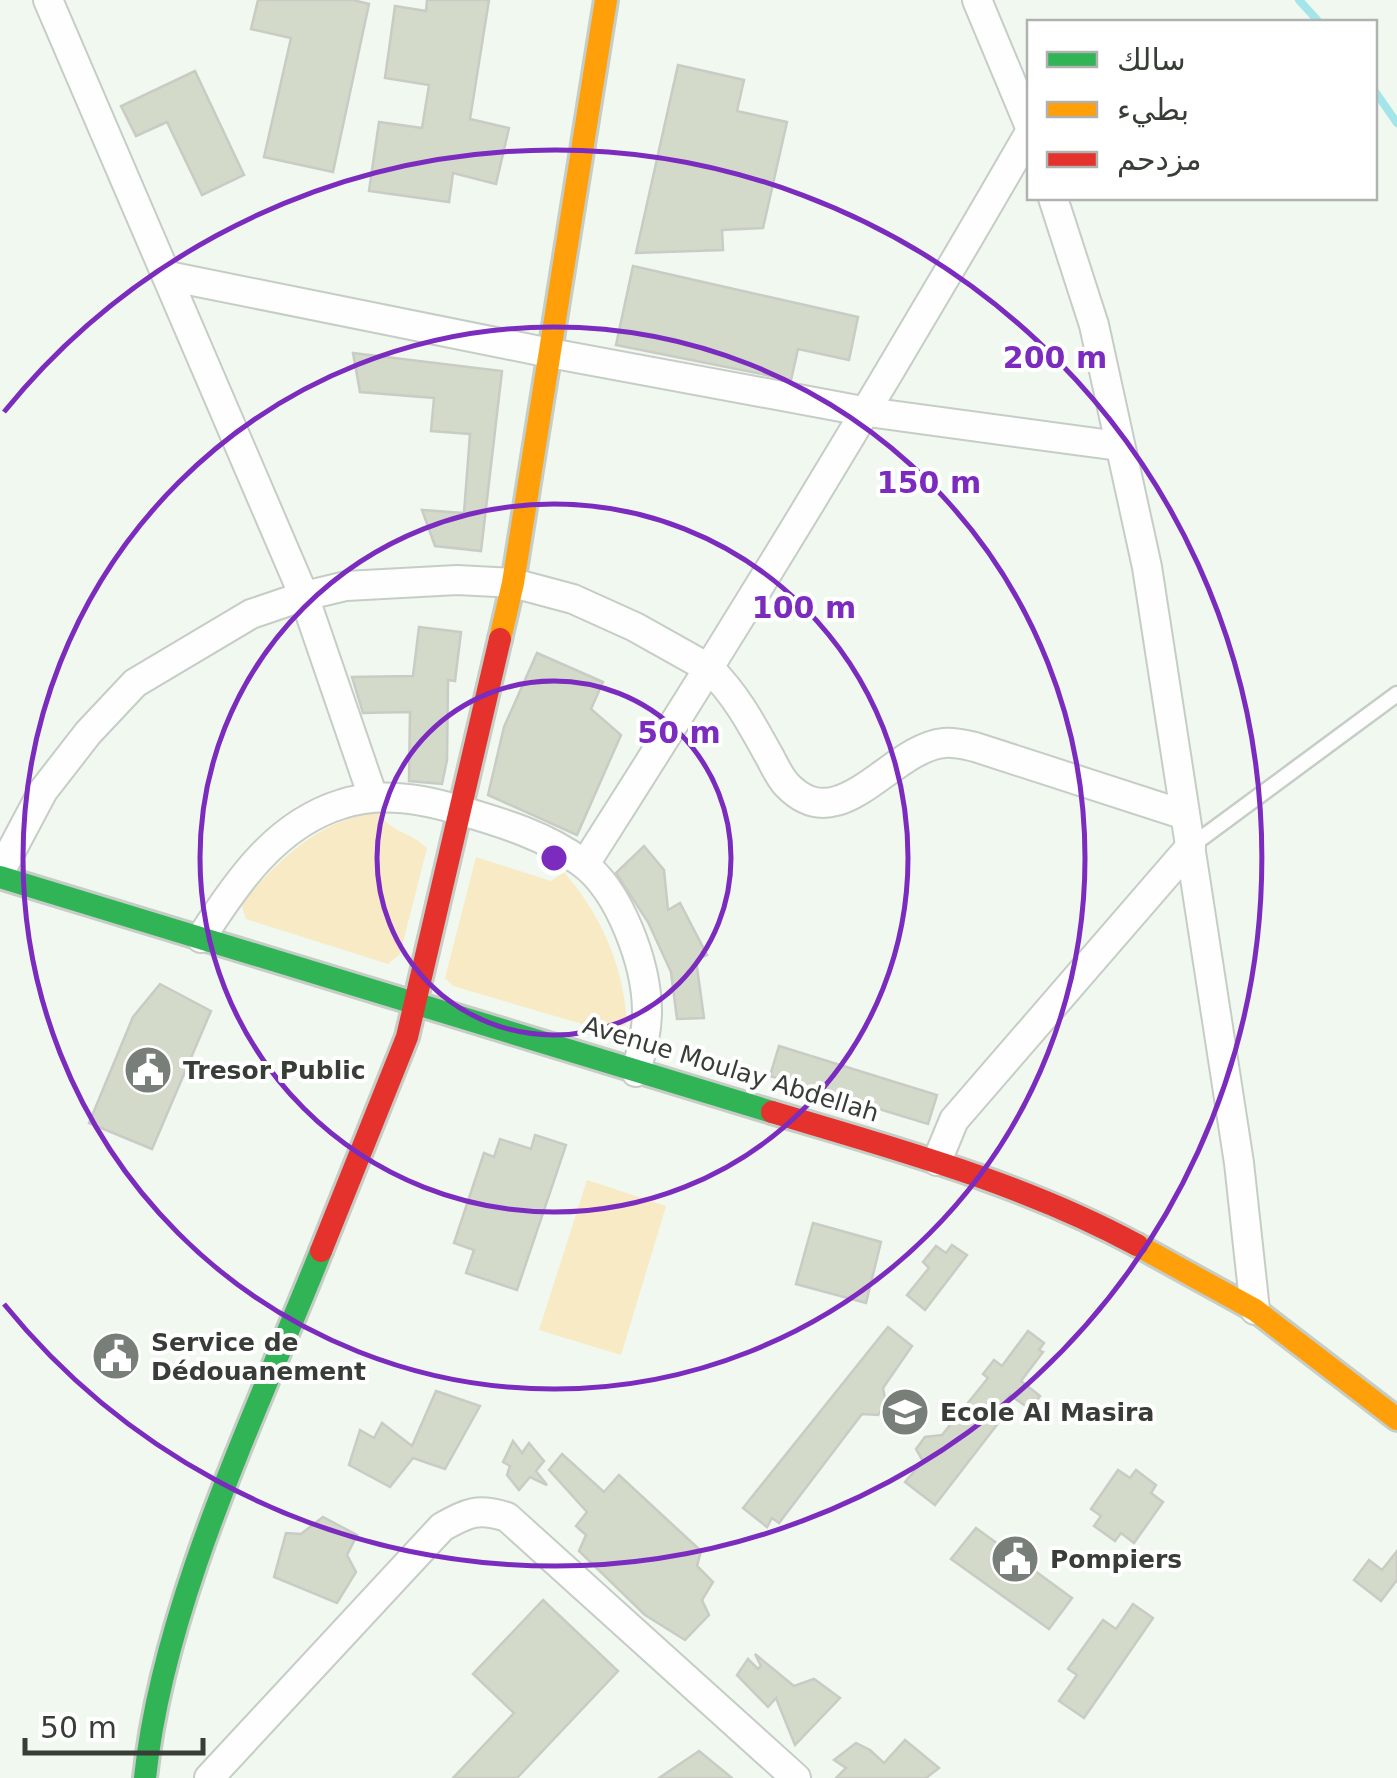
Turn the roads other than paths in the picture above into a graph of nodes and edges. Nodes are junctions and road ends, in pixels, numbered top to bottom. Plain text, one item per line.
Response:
1 (606, 0) edge
2 (977, 0) edge
3 (46, 2) edge
4 (1027, 123) edge
5 (1027, 135) edge
6 (1053, 200) edge
7 (168, 276) junction
8 (550, 353) junction
9 (868, 412) junction
10 (1120, 446) junction
11 (513, 583) junction
12 (304, 596) junction
13 (710, 669) junction
14 (1397, 694) edge
15 (373, 798) junction
16 (460, 810) junction
17 (1185, 815) junction
18 (1191, 846) junction
19 (585, 864) junction
20 (0, 875) edge
21 (201, 938) junction
22 (416, 1002) junction
23 (636, 1072) junction
24 (937, 1161) junction
25 (1255, 1310) junction
26 (1397, 1418) edge
27 (145, 1778) edge
28 (209, 1778) edge
29 (796, 1778) edge

1 - 8 street
2 - 4 street
3 - 7 street
5 - 9 street
6 - 10 street
7 - 8 street
7 - 12 street
8 - 9 street
8 - 11 street
9 - 10 street
9 - 13 street
10 - 17 street
11 - 12 street
11 - 13 street
11 - 16 street
12 - 15 street
12 - 20 street
13 - 17 street
13 - 19 street
14 - 18 lane
15 - 16 street
15 - 21 street
16 - 19 street
16 - 22 street
17 - 18 street
18 - 24 street
18 - 25 street
19 - 23 street
20 - 21 street, Avenue Moulay Abdellah
21 - 22 street, Avenue Moulay Abdellah
22 - 23 street, Avenue Moulay Abdellah
22 - 27 street
23 - 24 street, Avenue Moulay Abdellah
24 - 25 street, Avenue Moulay Abdellah
25 - 26 street, Avenue Moulay Abdellah
28 - 29 street

